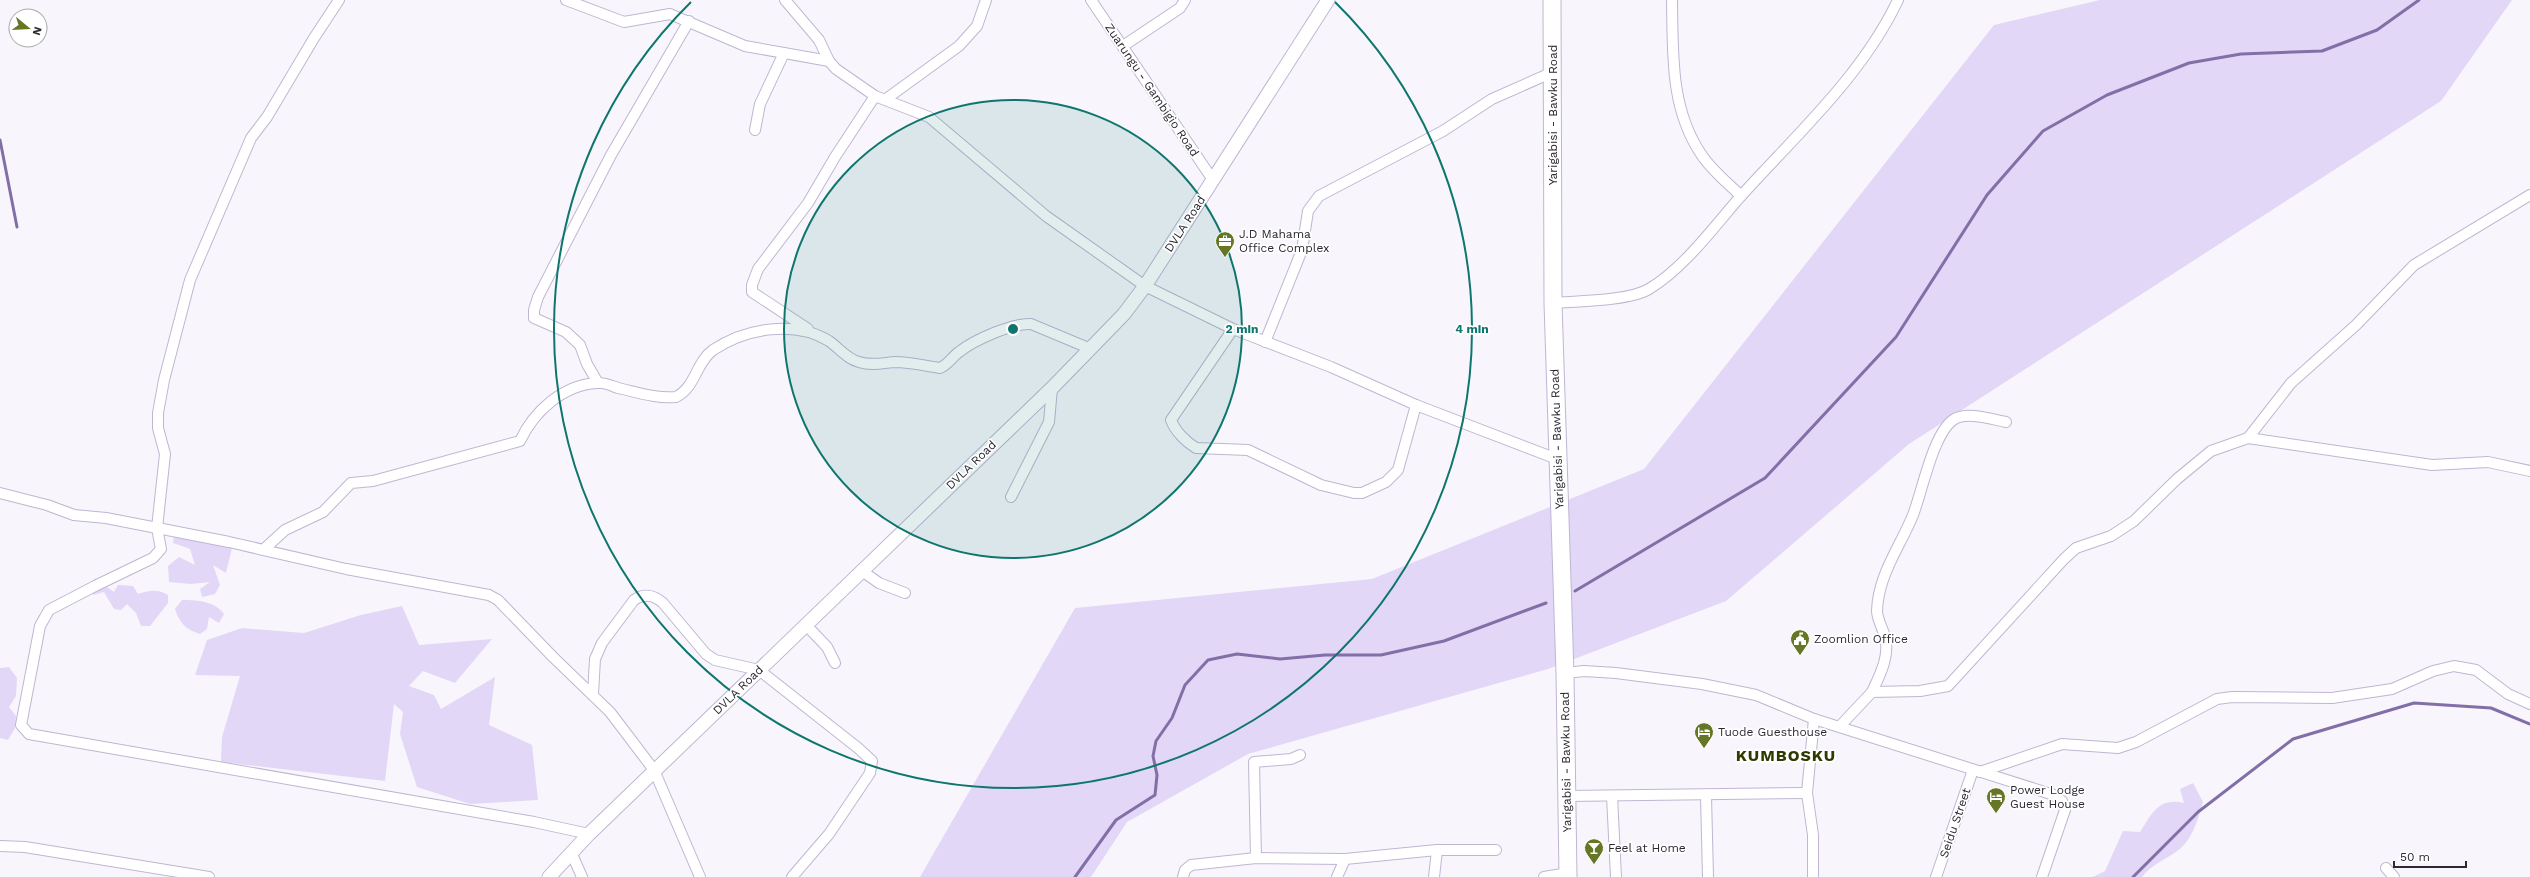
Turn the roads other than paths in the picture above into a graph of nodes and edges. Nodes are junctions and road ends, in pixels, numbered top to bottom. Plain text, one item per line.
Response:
1 (339, 0) edge
2 (566, 0) edge
3 (785, 0) edge
4 (986, 0) edge
5 (1091, 0) edge
6 (1185, 0) edge
7 (1328, 0) edge
8 (1552, 0) edge
9 (1672, 0) edge
10 (1898, 0) edge
11 (689, 21) junction
12 (1123, 46) junction
13 (784, 53) junction
14 (829, 61) junction
15 (1553, 72) junction
16 (875, 96) junction
17 (886, 99) junction
18 (755, 130) dead end
19 (1213, 180) junction
20 (2530, 195) edge
21 (1741, 196) junction
22 (1145, 286) junction
23 (1554, 303) junction
24 (1233, 329) junction
25 (813, 333) junction
26 (1264, 342) junction
27 (1091, 349) junction
28 (598, 383) junction
29 (1052, 388) junction
30 (1416, 405) junction
31 (2006, 422) dead end
32 (2248, 438) junction
33 (1557, 459) junction
34 (2530, 471) edge
35 (0, 493) edge
36 (1011, 497) dead end
37 (157, 528) junction
38 (263, 550) junction
39 (862, 571) junction
40 (905, 593) dead end
41 (807, 626) junction
42 (835, 663) dead end
43 (759, 670) junction
44 (1565, 673) junction
45 (1872, 692) junction
46 (593, 694) junction
47 (2530, 704) edge
48 (1814, 719) junction
49 (1840, 726) junction
50 (1300, 755) dead end
51 (654, 770) junction
52 (1976, 771) junction
53 (1808, 793) junction
54 (1567, 796) junction
55 (1612, 796) junction
56 (1706, 796) junction
57 (589, 834) junction
58 (0, 846) edge
59 (1437, 850) junction
60 (1496, 850) dead end
61 (571, 852) junction
62 (1256, 858) junction
63 (1345, 859) junction
64 (2386, 868) dead end
65 (1568, 875) edge
66 (209, 877) edge
67 (549, 877) edge
68 (582, 877) edge
69 (700, 877) edge
70 (792, 877) edge
71 (1183, 877) edge
72 (1337, 877) edge
73 (1434, 877) edge
74 (1544, 877) edge
75 (1616, 877) edge
76 (1708, 877) edge
77 (1813, 877) edge
78 (1936, 877) edge
79 (2042, 877) edge
80 (2394, 877) edge

1 - 37 street
2 - 11 street
3 - 14 street
4 - 17 street
5 - 12 street, Zuarungu - Gambigio Road
6 - 12 street
7 - 19 street, DVLA Road
8 - 15 highway, Yarigabisi - Bawku Road
9 - 21 street
10 - 21 street
11 - 13 street
11 - 28 street
12 - 19 street, Zuarungu - Gambigio Road
13 - 14 street
13 - 18 street
14 - 16 street
15 - 23 highway, Yarigabisi - Bawku Road
15 - 26 street
16 - 17 street
16 - 25 street
17 - 22 street
19 - 22 street, DVLA Road
20 - 32 street
21 - 23 street
22 - 24 street
22 - 27 street, DVLA Road
23 - 33 highway, Yarigabisi - Bawku Road
24 - 26 street
24 - 30 street
25 - 27 street
25 - 28 street
26 - 30 street
27 - 29 street, DVLA Road
28 - 38 street
29 - 36 street
29 - 39 street, DVLA Road
30 - 33 street
31 - 45 street
32 - 34 street
32 - 45 street
33 - 44 highway, Yarigabisi - Bawku Road
35 - 37 street
37 - 38 street
37 - 57 street
38 - 46 street
39 - 40 street
39 - 41 street, DVLA Road
41 - 42 street
41 - 43 street, DVLA Road
43 - 46 street
43 - 51 street, DVLA Road
43 - 70 street
44 - 48 street
44 - 54 highway, Yarigabisi - Bawku Road
45 - 49 street
46 - 51 street
47 - 52 street
48 - 49 street
48 - 53 street
49 - 52 street
50 - 62 street
51 - 57 street, DVLA Road
51 - 69 street
52 - 78 street, Seidu Street
52 - 79 street
53 - 56 street
53 - 77 street
54 - 55 street
54 - 65 highway, Yarigabisi - Bawku Road
55 - 56 street
55 - 75 street
56 - 76 street
57 - 61 street, DVLA Road
58 - 66 street
59 - 60 street
59 - 63 street
59 - 73 street
61 - 67 street, DVLA Road
61 - 68 street
62 - 63 street
62 - 71 street
63 - 72 street
64 - 80 street
65 - 74 street

